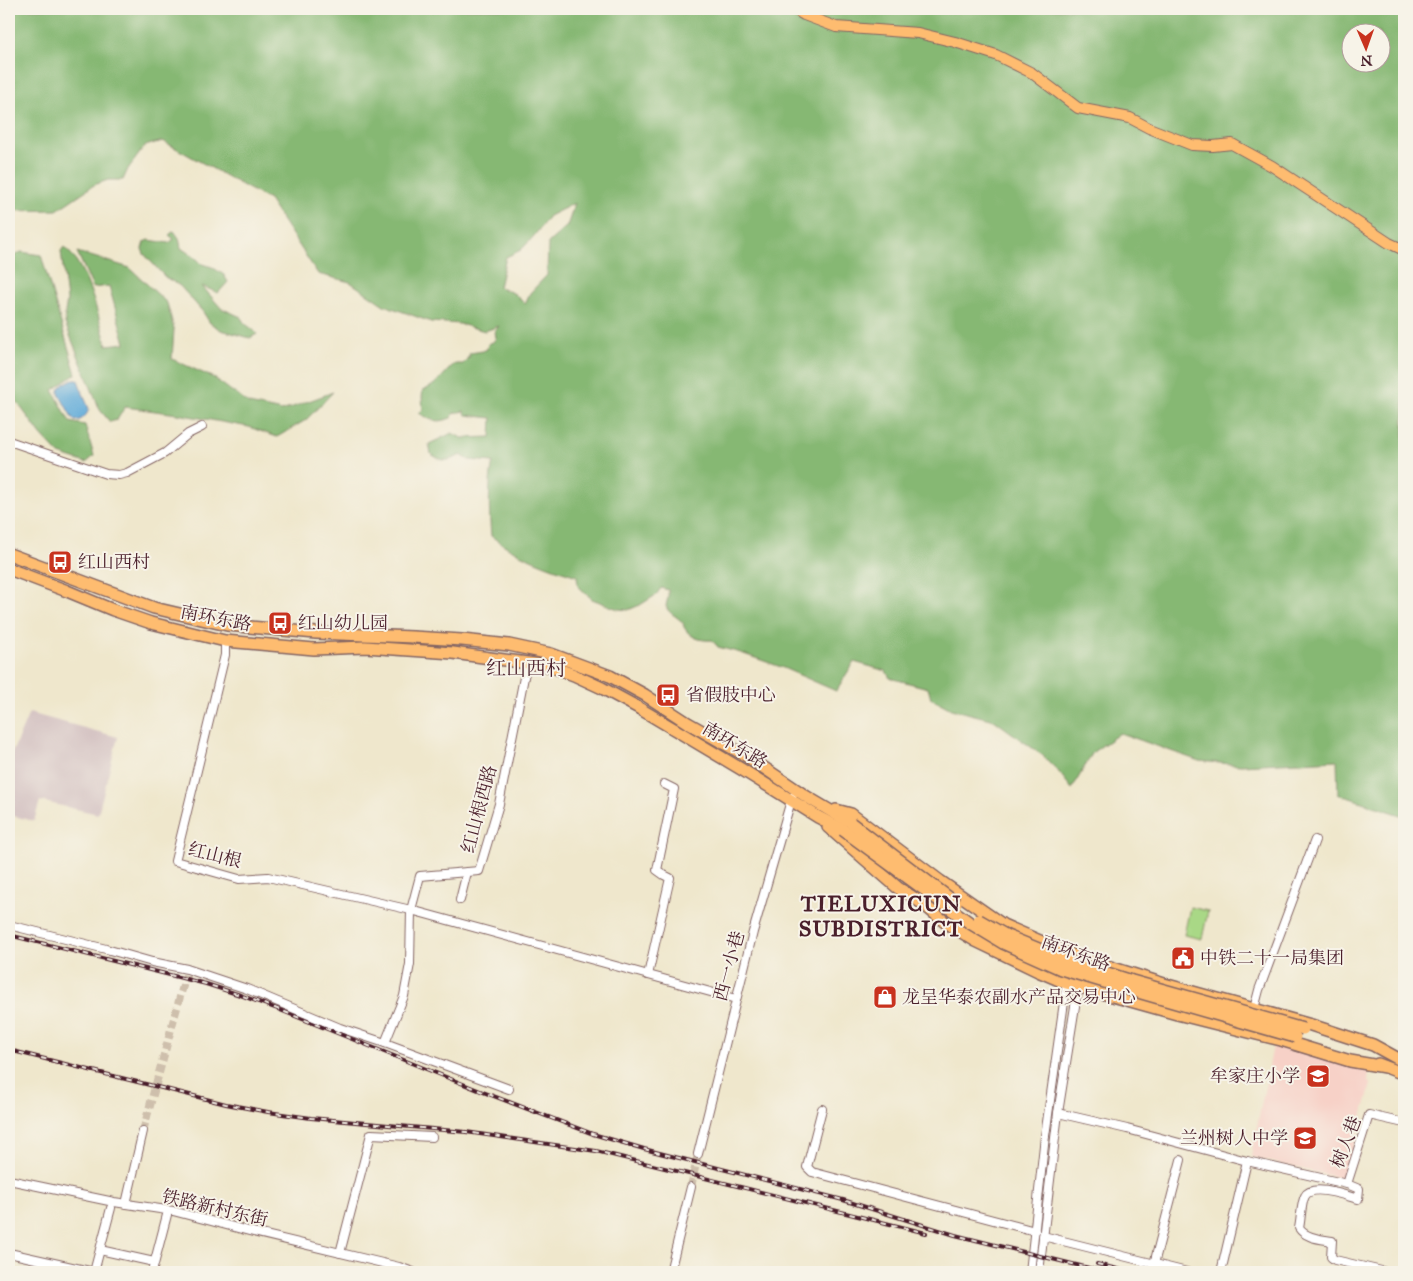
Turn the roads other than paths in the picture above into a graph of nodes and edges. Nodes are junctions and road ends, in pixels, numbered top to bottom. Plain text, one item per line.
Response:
1 (794, 9) edge
2 (1404, 250) edge
3 (202, 427) dead end
4 (9, 441) edge
5 (9, 554) edge
6 (9, 569) edge
7 (227, 625) junction
8 (225, 640) junction
9 (527, 662) junction
10 (664, 784) dead end
11 (794, 788) junction
12 (791, 799) junction
13 (826, 808) junction
14 (818, 817) junction
15 (847, 826) junction
16 (1315, 840) dead end
17 (467, 872) junction
18 (460, 900) dead end
19 (411, 910) junction
20 (9, 925) edge
21 (1072, 955) junction
22 (1085, 959) junction
23 (648, 975) junction
24 (1066, 983) junction
25 (1079, 986) junction
26 (736, 999) junction
27 (1254, 1009) junction
28 (1299, 1033) junction
29 (385, 1042) junction
30 (1400, 1060) edge
31 (1385, 1067) junction
32 (1404, 1074) edge
33 (509, 1089) dead end
34 (822, 1109) dead end
35 (1058, 1113) junction
36 (1404, 1123) edge
37 (143, 1131) tunnel mouth
38 (432, 1137) dead end
39 (698, 1154) tunnel mouth
40 (1181, 1160) dead end
41 (1247, 1161) junction
42 (9, 1180) edge
43 (1347, 1184) junction
44 (691, 1187) tunnel mouth
45 (126, 1204) junction
46 (111, 1208) dead end
47 (168, 1211) junction
48 (1035, 1230) junction
49 (1043, 1236) junction
50 (100, 1250) junction
51 (9, 1253) edge
52 (340, 1253) junction
53 (154, 1262) junction
54 (1154, 1264) junction
55 (152, 1272) edge
56 (413, 1272) edge
57 (670, 1272) edge
58 (1030, 1272) edge
59 (1039, 1272) edge
60 (1187, 1272) edge
61 (1221, 1272) edge
62 (1386, 1272) edge

1 - 2 main road
3 - 4 street
5 - 7 highway, 南环东路
6 - 8 highway, 南环东路
7 - 8 highway
7 - 11 highway, 南环东路
8 - 9 highway, 南环东路
8 - 19 street, 红山根
9 - 12 highway, 南环东路
9 - 17 street, 红山根西路
10 - 23 street
11 - 12 street, 西一小巷
11 - 13 highway, 南环东路
12 - 14 highway, 南环东路
12 - 26 street, 西一小巷
13 - 15 highway, 南环东路
13 - 21 highway, 南环东路
14 - 15 highway, 南环东路
14 - 24 highway
15 - 28 highway, 南环东路, bridge
16 - 27 street
17 - 18 street
17 - 19 street, 红山根西路
19 - 23 street
19 - 29 street
20 - 29 street
21 - 22 highway, 南环东路
21 - 24 street
22 - 25 street
22 - 27 highway, 南环东路
23 - 26 street
24 - 25 highway
24 - 48 street
25 - 31 highway
25 - 35 street
26 - 39 street, 西一小巷
27 - 30 highway, 南环东路
28 - 30 highway, 南环东路
28 - 31 highway, 南环东路
29 - 33 street
31 - 32 highway, 南环东路
34 - 48 street
35 - 41 street, 树人巷
35 - 49 street
36 - 43 street, 树人巷
37 - 45 street
38 - 52 street
40 - 54 street
41 - 43 street, 树人巷
41 - 61 street
42 - 45 street, 铁路新村东街
43 - 62 street
44 - 57 street
45 - 47 street, 铁路新村东街
46 - 50 street
47 - 52 street, 铁路新村东街
47 - 53 street
48 - 58 street
49 - 54 street
49 - 59 street
50 - 51 street
50 - 53 street
52 - 56 street, 铁路新村东街
53 - 55 street
54 - 60 street

